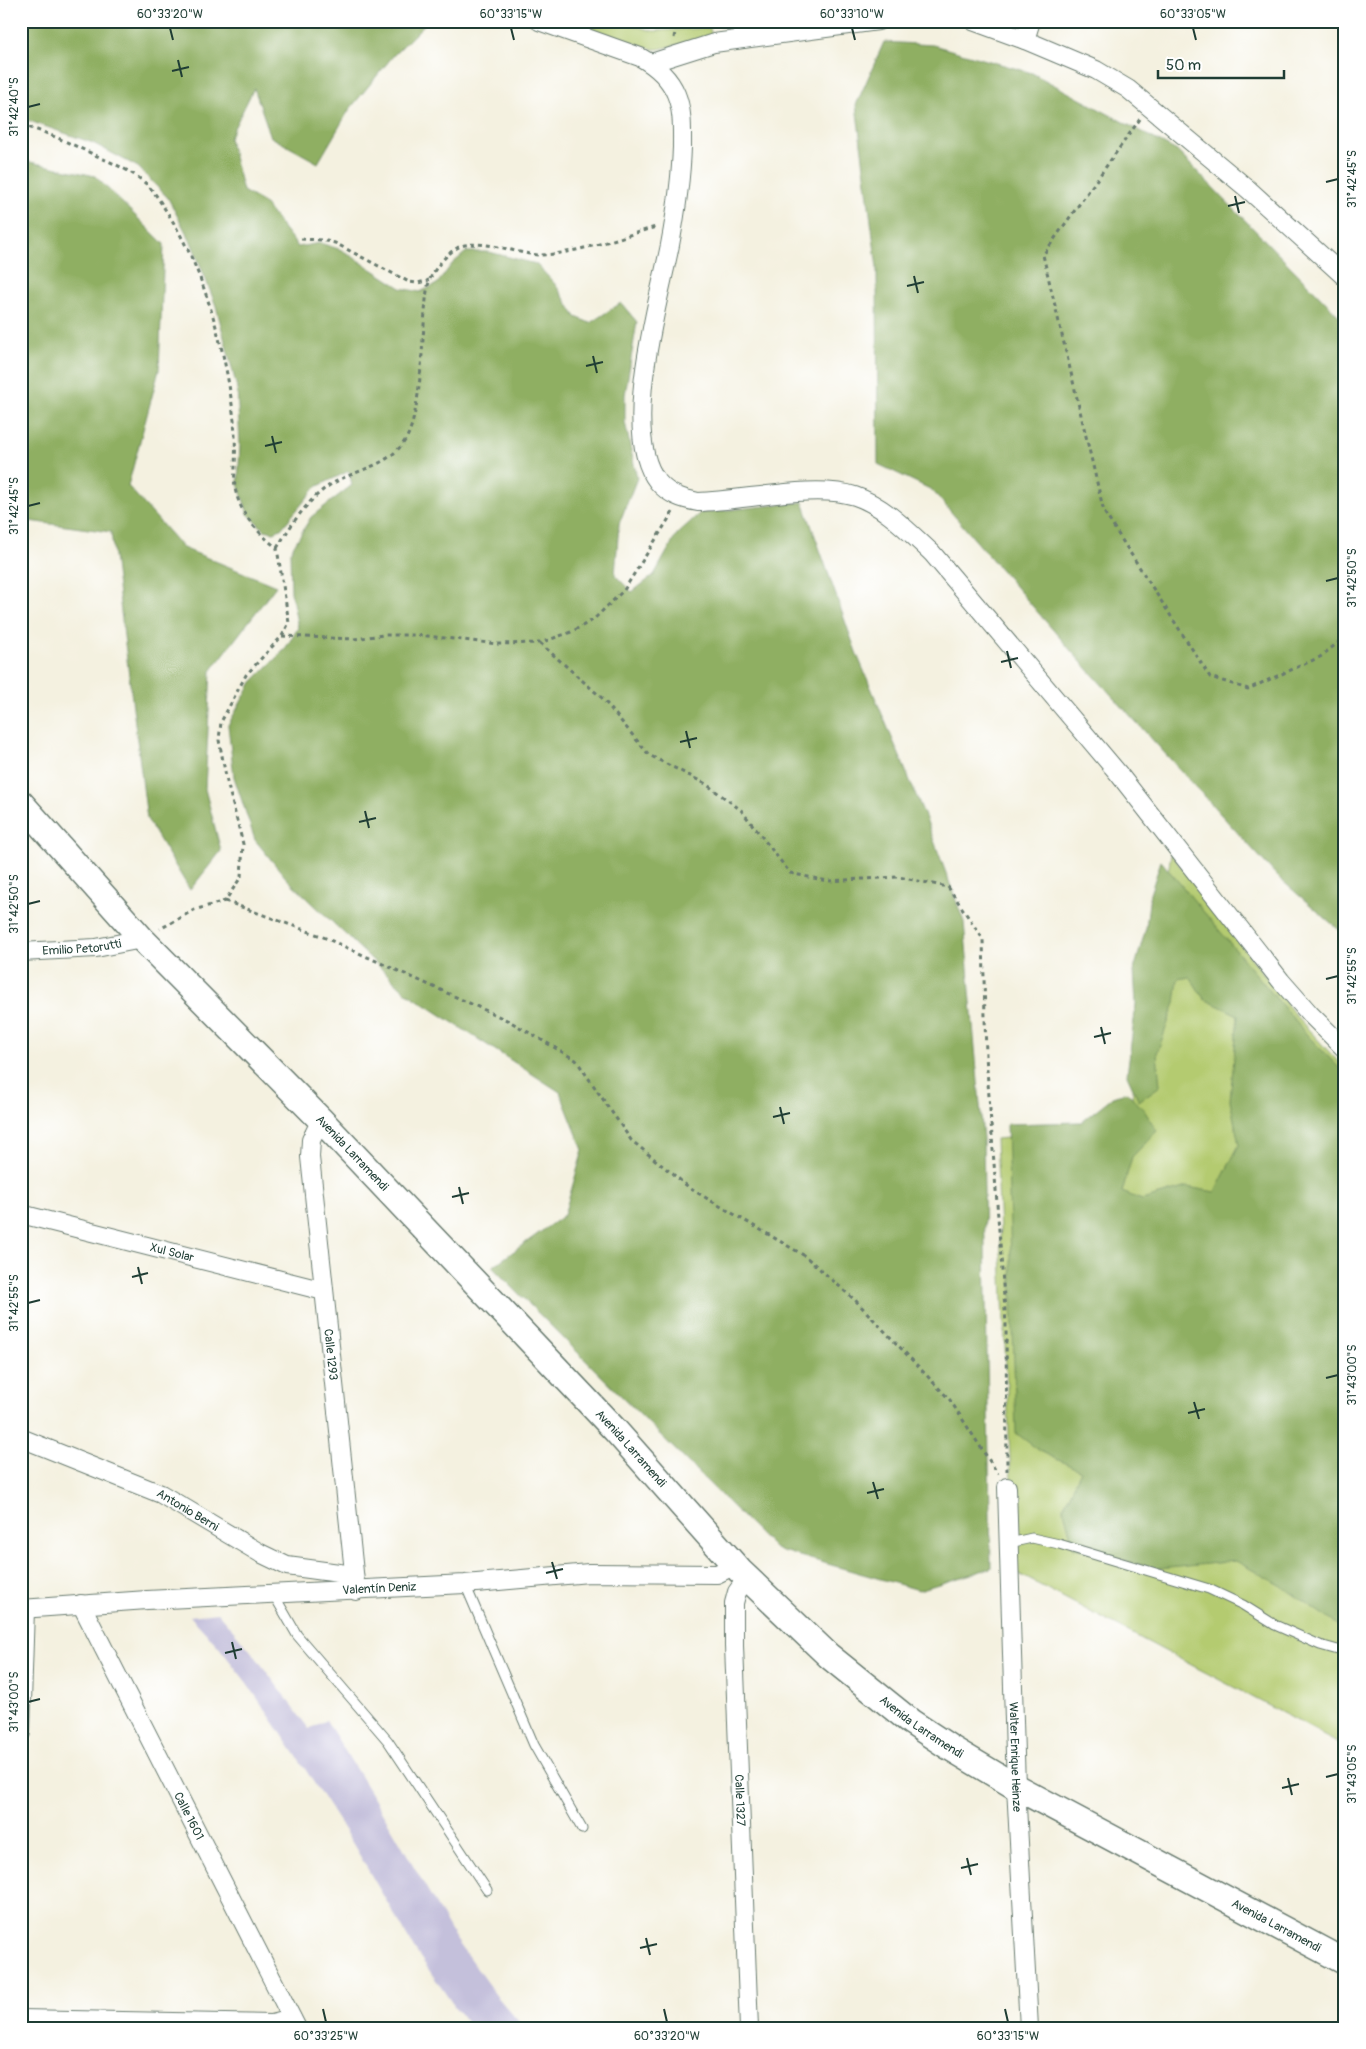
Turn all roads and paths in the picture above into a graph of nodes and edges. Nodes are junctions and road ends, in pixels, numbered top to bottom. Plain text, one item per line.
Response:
1 (539, 21) edge
2 (878, 21) edge
3 (972, 21) edge
4 (1030, 21) edge
5 (843, 23) edge
6 (1025, 40) junction
7 (651, 63) junction
8 (1149, 106) junction
9 (21, 125) edge
10 (674, 222) junction
11 (301, 239) dead end
12 (1345, 277) edge
13 (429, 280) junction
14 (682, 499) junction
15 (277, 548) junction
16 (282, 636) junction
17 (1345, 637) edge
18 (540, 643) junction
19 (21, 803) edge
20 (225, 901) junction
21 (142, 939) junction
22 (21, 952) edge
23 (1345, 1049) edge
24 (321, 1120) junction
25 (21, 1214) edge
26 (324, 1291) junction
27 (21, 1438) edge
28 (1007, 1487) junction
29 (1009, 1543) junction
30 (741, 1571) junction
31 (355, 1583) junction
32 (465, 1584) junction
33 (274, 1594) junction
34 (81, 1604) junction
35 (23, 1609) edge
36 (1345, 1652) edge
37 (21, 1733) edge
38 (1016, 1787) junction
39 (582, 1829) dead end
40 (487, 1890) dead end
41 (1345, 1962) edge
42 (21, 2018) edge
43 (294, 2023) edge
44 (748, 2028) edge
45 (1029, 2028) edge

1 - 7 street
2 - 5 street
3 - 6 street
4 - 6 street
5 - 7 street
6 - 8 street
7 - 10 street
8 - 12 street
8 - 17 path
9 - 15 path
10 - 13 path
10 - 14 street
11 - 13 path
13 - 15 path
14 - 18 path
14 - 23 street
15 - 16 path
16 - 18 path
16 - 20 path
18 - 28 path
19 - 21 main road, Avenida Larramendi
20 - 21 path
20 - 28 path
21 - 22 street, Emilio Petorutti
21 - 24 main road, Avenida Larramendi
24 - 26 street, Calle 1293
24 - 30 main road, Avenida Larramendi
25 - 26 street, Xul Solar
26 - 31 street, Calle 1293
27 - 31 street, Antonio Berni
28 - 29 street, Walter Enrique Heinze
29 - 36 lane
29 - 38 street, Walter Enrique Heinze
30 - 32 street, Valentín Deniz
30 - 38 main road, Avenida Larramendi
30 - 44 street, Calle 1327
31 - 32 street, Valentín Deniz
31 - 33 street, Valentín Deniz
32 - 39 lane
33 - 34 street, Valentín Deniz
33 - 40 lane
34 - 35 street, Valentín Deniz
34 - 43 street, Calle 1601
35 - 37 street
38 - 41 main road, Avenida Larramendi
38 - 45 street, Walter Enrique Heinze
42 - 43 street

